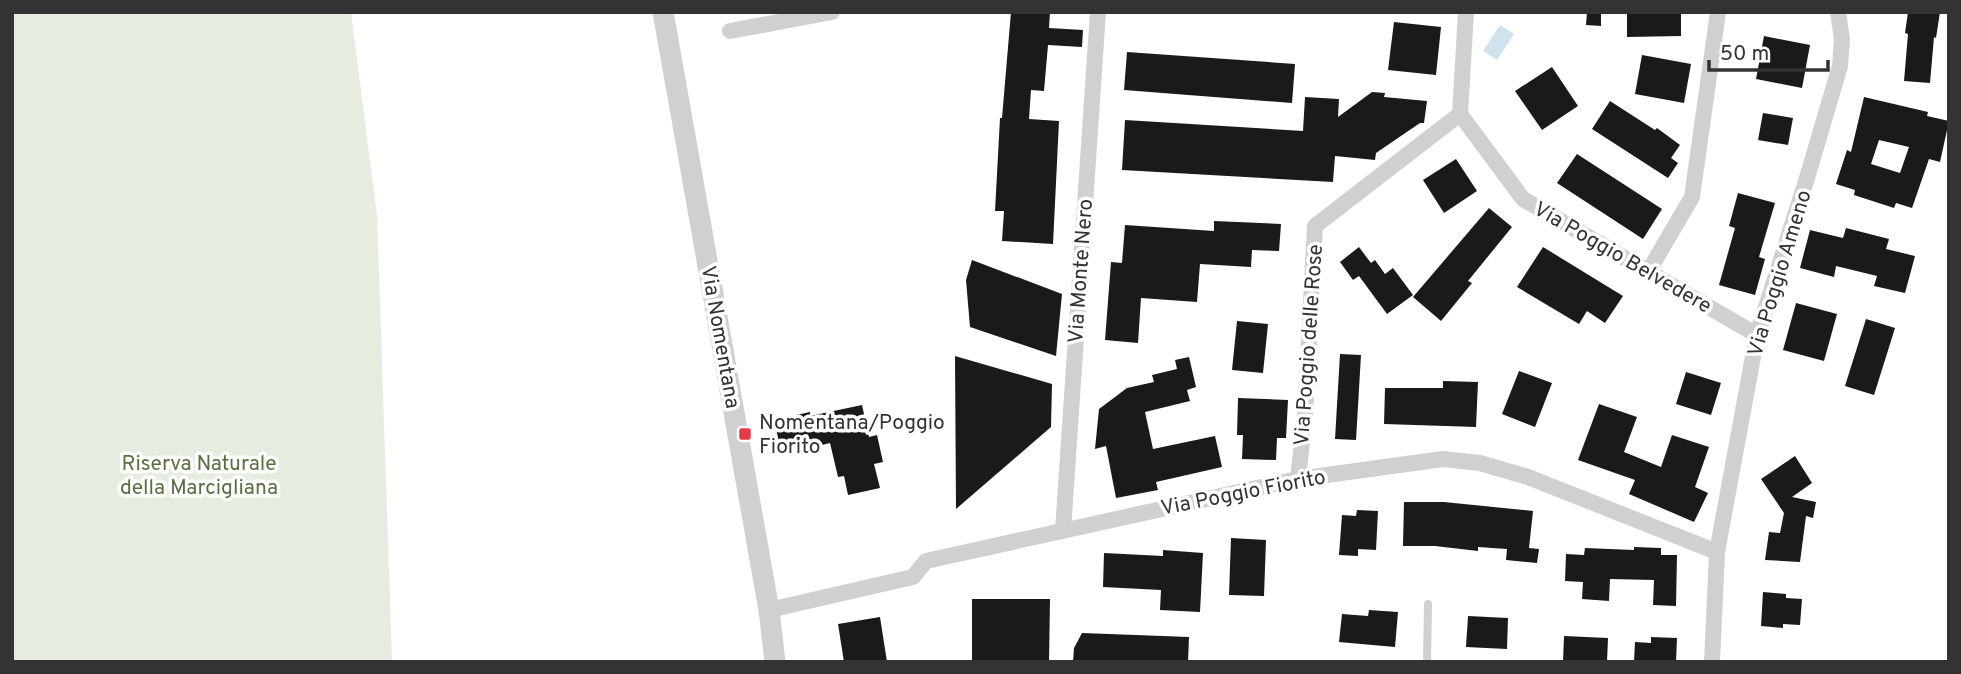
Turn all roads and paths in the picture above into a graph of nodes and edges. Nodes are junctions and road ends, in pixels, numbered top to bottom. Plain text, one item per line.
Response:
1 (663, 12) edge
2 (832, 12) edge
3 (1098, 12) edge
4 (1466, 12) edge
5 (1718, 12) edge
6 (1838, 12) edge
7 (730, 31) dead end
8 (1460, 114) junction
9 (1648, 272) junction
10 (1757, 335) junction
11 (1298, 479) junction
12 (1063, 530) junction
13 (1717, 552) junction
14 (1429, 604) dead end
15 (769, 610) junction
16 (775, 662) edge
17 (1427, 662) edge
18 (1712, 662) edge

1 - 15 street, Via Nomentana
2 - 7 street
3 - 12 street, Via Monte Nero
4 - 8 street
5 - 9 street
6 - 10 street, Via Poggio Ameno
8 - 9 street, Via Poggio Belvedere
8 - 11 street, Via Poggio delle Rose
9 - 10 street, Via Poggio Belvedere
10 - 13 street, Via Poggio Ameno
11 - 12 street, Via Poggio Fiorito
11 - 13 street, Via Poggio Fiorito
12 - 15 street, Via Poggio Fiorito
13 - 18 street, Via Poggio Ameno
14 - 17 lane
15 - 16 street, Via Nomentana

